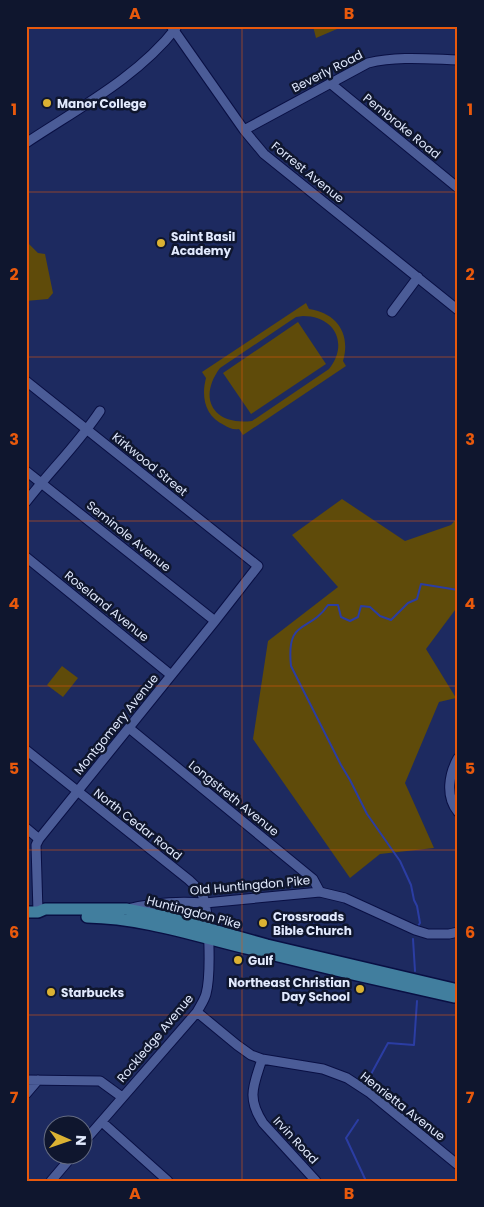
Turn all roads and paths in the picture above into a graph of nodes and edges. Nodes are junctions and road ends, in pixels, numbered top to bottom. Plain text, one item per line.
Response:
1 (174, 28) edge
2 (458, 60) edge
3 (330, 83) junction
4 (244, 130) junction
5 (26, 143) edge
6 (458, 188) edge
7 (418, 277) junction
8 (458, 310) edge
9 (392, 312) dead end
10 (26, 381) edge
11 (100, 411) dead end
12 (87, 430) junction
13 (26, 471) edge
14 (41, 483) junction
15 (26, 502) edge
16 (26, 557) edge
17 (258, 566) joint
18 (215, 622) junction
19 (171, 675) junction
20 (128, 728) junction
21 (26, 750) edge
22 (458, 758) edge
23 (77, 791) junction
24 (458, 812) edge
25 (26, 828) edge
26 (39, 839) junction
27 (320, 892) junction
28 (205, 903) junction
29 (126, 909) junction
30 (26, 912) edge
31 (38, 912) junction
32 (458, 932) edge
33 (209, 934) junction
34 (458, 992) edge
35 (458, 996) edge
36 (197, 1012) junction
37 (262, 1059) junction
38 (26, 1080) edge
39 (38, 1080) junction
40 (26, 1094) edge
41 (122, 1097) junction
42 (102, 1122) junction
43 (92, 1133) edge
44 (65, 1164) edge
45 (458, 1165) edge
46 (51, 1181) edge
47 (168, 1181) edge
48 (316, 1181) edge

1 - 4 street, Forrest Avenue
1 - 5 street
2 - 3 street, Beverly Road
3 - 4 street, Beverly Road
3 - 6 street, Pembroke Road
4 - 7 street, Forrest Avenue
7 - 8 street, Forrest Avenue
7 - 9 street
10 - 12 street, Kirkwood Street
11 - 12 street
12 - 14 street
12 - 17 street, Kirkwood Street
13 - 14 street, Seminole Avenue
14 - 15 street
14 - 18 street, Seminole Avenue
16 - 19 street, Roseland Avenue
17 - 18 street, Montgomery Avenue
18 - 19 street, Montgomery Avenue
19 - 20 street, Montgomery Avenue
20 - 23 street, Montgomery Avenue
20 - 27 street, Longstreth Avenue
21 - 23 street, North Cedar Road
22 - 24 street
23 - 26 street, Montgomery Avenue
23 - 28 street, North Cedar Road
25 - 26 street
26 - 31 street
27 - 28 street, Old Huntingdon Pike
27 - 32 street, Old Huntingdon Pike
28 - 29 street, Old Huntingdon Pike
28 - 33 street, Rockledge Avenue
29 - 31 main road, Huntingdon Pike
29 - 33 main road, Huntingdon Pike
30 - 31 main road, Huntingdon Pike
31 - 33 main road, Huntingdon Pike
33 - 34 main road, Huntingdon Pike
33 - 35 main road, Huntingdon Pike
33 - 36 street, Rockledge Avenue
36 - 37 street, Henrietta Avenue
36 - 41 street, Rockledge Avenue
37 - 45 street, Henrietta Avenue
37 - 48 street, Irvin Road
38 - 39 street
39 - 40 street
39 - 41 street
41 - 42 street, Rockledge Avenue
42 - 43 street, Rockledge Avenue
42 - 47 street
44 - 46 street

